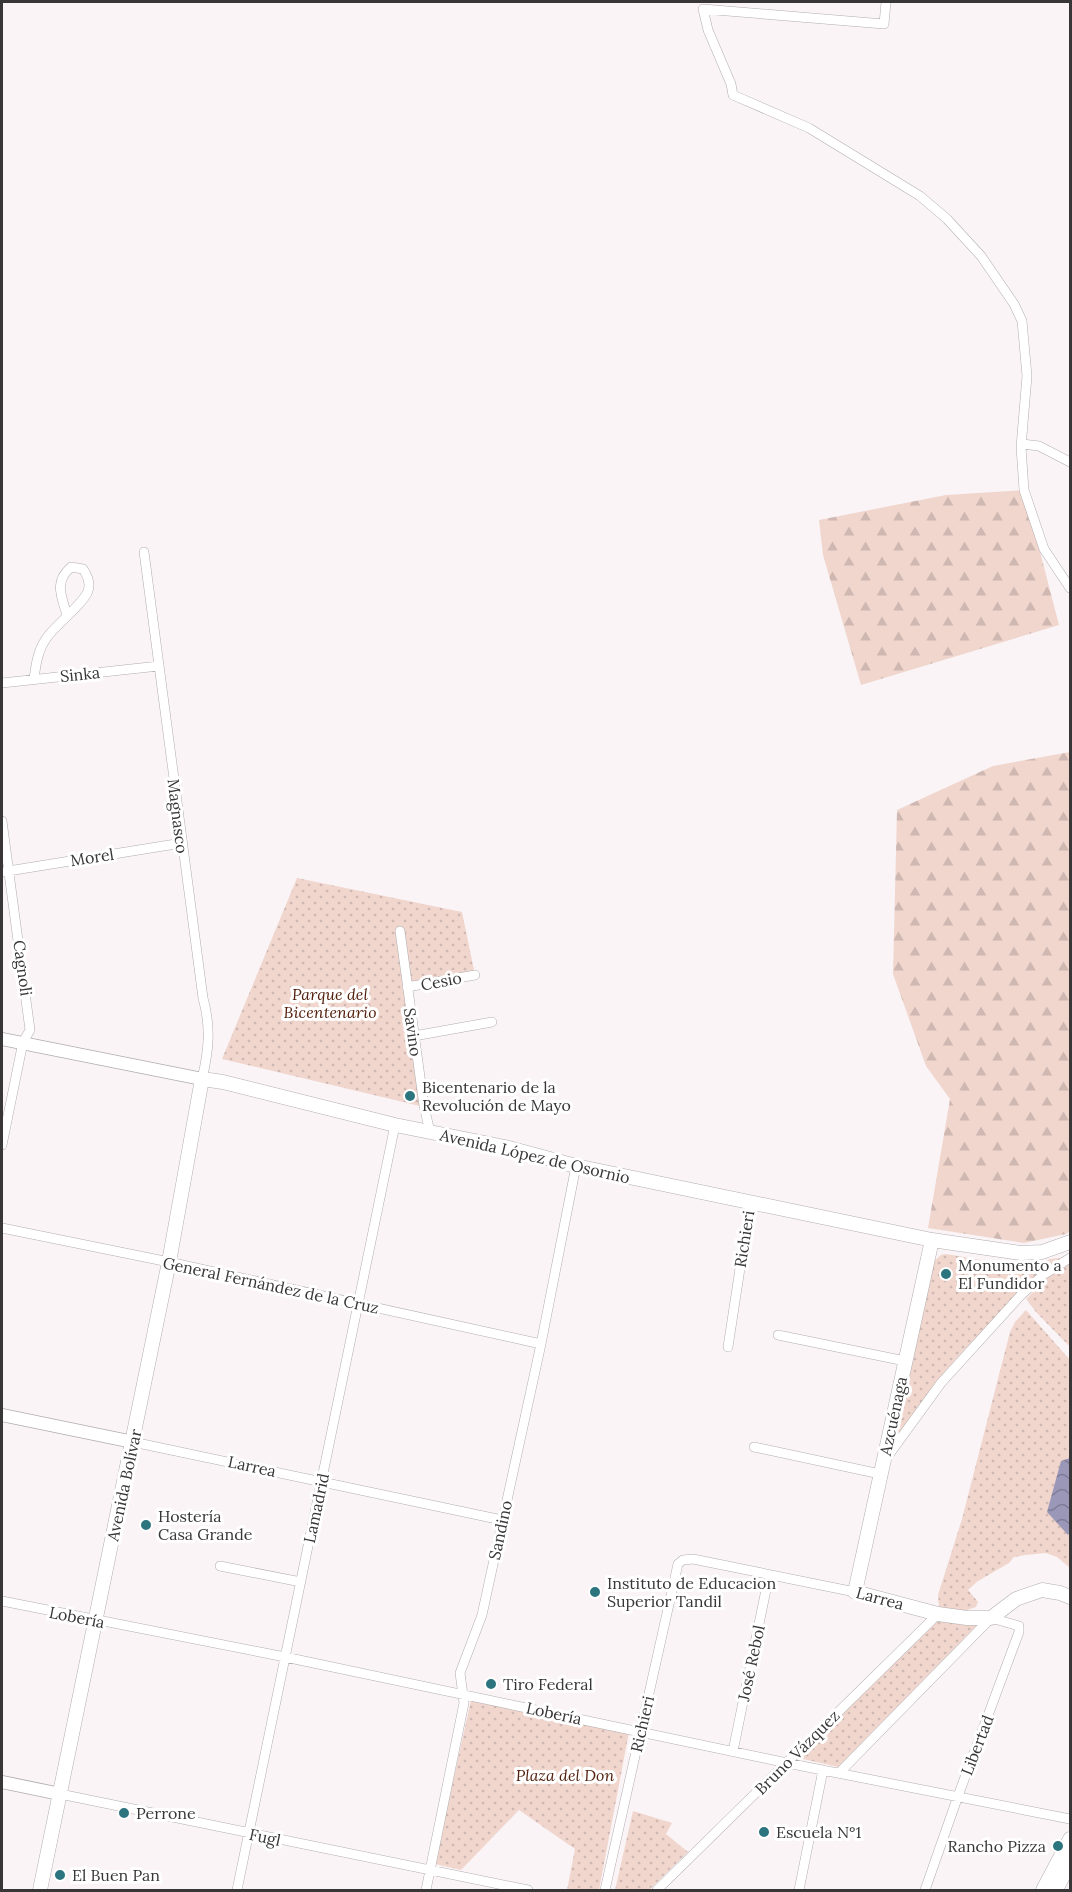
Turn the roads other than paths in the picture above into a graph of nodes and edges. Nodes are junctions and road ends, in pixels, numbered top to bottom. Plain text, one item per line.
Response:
1 (886, 2) edge
2 (1022, 444) junction
3 (1071, 462) edge
4 (144, 552) dead end
5 (1071, 588) edge
6 (67, 615) junction
7 (159, 666) junction
8 (33, 679) junction
9 (2, 683) edge
10 (2, 821) edge
11 (182, 843) junction
12 (5, 871) edge
13 (400, 931) dead end
14 (475, 975) dead end
15 (407, 987) junction
16 (492, 1022) dead end
17 (414, 1036) junction
18 (2, 1039) edge
19 (23, 1042) junction
20 (202, 1079) junction
21 (395, 1125) junction
22 (430, 1132) junction
23 (2, 1145) edge
24 (576, 1166) junction
25 (750, 1203) junction
26 (2, 1228) edge
27 (932, 1240) junction
28 (1071, 1242) edge
29 (1071, 1258) edge
30 (169, 1262) junction
31 (358, 1303) junction
32 (778, 1335) dead end
33 (541, 1344) junction
34 (728, 1347) dead end
35 (905, 1361) junction
36 (2, 1415) edge
37 (133, 1442) junction
38 (754, 1447) dead end
39 (881, 1468) junction
40 (321, 1481) junction
41 (502, 1520) junction
42 (683, 1560) joint
43 (220, 1566) dead end
44 (769, 1575) junction
45 (301, 1582) junction
46 (855, 1592) junction
47 (1071, 1597) edge
48 (2, 1601) edge
49 (938, 1614) junction
50 (991, 1618) junction
51 (96, 1621) junction
52 (285, 1657) junction
53 (464, 1693) junction
54 (640, 1731) junction
55 (733, 1751) junction
56 (787, 1763) junction
57 (823, 1770) junction
58 (839, 1773) junction
59 (2, 1782) edge
60 (60, 1794) junction
61 (958, 1796) junction
62 (1071, 1819) edge
63 (249, 1833) junction
64 (1071, 1839) edge
65 (1071, 1862) edge
66 (430, 1871) junction
67 (40, 1890) edge
68 (237, 1890) edge
69 (426, 1890) edge
70 (528, 1890) edge
71 (605, 1890) edge
72 (657, 1890) edge
73 (799, 1890) edge
74 (925, 1890) edge
75 (1043, 1890) edge
76 (1056, 1890) edge

1 - 2 street
2 - 3 street
2 - 5 street
4 - 7 street, Magnasco
6 - 6 street
6 - 8 street
7 - 8 street, Sinka
7 - 11 street, Magnasco
8 - 9 street, Sinka
10 - 12 street, Cagnoli
11 - 12 street, Morel
11 - 20 street, Magnasco
12 - 19 street, Cagnoli
13 - 15 street, Savino
14 - 15 street, Cesio
15 - 17 street, Savino
16 - 17 street
17 - 22 street, Savino
18 - 19 street, Avenida López de Osornio
19 - 20 street, Avenida López de Osornio
19 - 23 street, Cagnoli
20 - 21 main road, Avenida López de Osornio
20 - 30 main road, Avenida Bolívar
21 - 22 main road, Avenida López de Osornio
21 - 31 street, Lamadrid
22 - 24 main road, Avenida López de Osornio
24 - 25 main road, Avenida López de Osornio
24 - 33 street, Sandino
25 - 27 main road, Avenida López de Osornio
25 - 34 street, Richieri
26 - 30 street, General Fernández de la Cruz
27 - 28 main road, Avenida López de Osornio
27 - 35 main road, Azcuénaga
29 - 39 street
30 - 31 street, General Fernández de la Cruz
30 - 37 main road, Avenida Bolívar
31 - 33 street, General Fernández de la Cruz
31 - 40 street, Lamadrid
32 - 35 street
33 - 41 street, Sandino
35 - 39 main road, Azcuénaga
36 - 37 street, Larrea
37 - 40 street, Larrea
37 - 51 main road, Avenida Bolívar
38 - 39 street
39 - 46 main road, Azcuénaga
40 - 41 street, Larrea
40 - 45 street, Lamadrid
41 - 53 street, Sandino
42 - 44 street, Larrea
42 - 54 street, Richieri
43 - 45 street
44 - 46 street, Larrea
44 - 55 street, José Rebol
45 - 52 street, Lamadrid
46 - 49 main road, Larrea
47 - 50 main road
48 - 51 street, Lobería
49 - 50 main road, Larrea
49 - 56 street, Bruno Vázquez
50 - 58 street
50 - 61 street, Libertad
51 - 52 street, Lobería
51 - 60 main road, Avenida Bolívar
52 - 53 street, Lobería
52 - 63 street, Lamadrid
53 - 54 street, Lobería
53 - 66 street, Sandino
54 - 55 street, Lobería
54 - 71 street, Richieri
55 - 56 street, Lobería
56 - 57 street, Lobería
56 - 72 street, Bruno Vázquez
57 - 58 street, Lobería
57 - 73 street
58 - 61 street, Lobería
59 - 60 street, Fugl
60 - 63 street, Fugl
60 - 67 main road, Avenida Bolívar
61 - 62 street, Lobería
61 - 74 street, Libertad
63 - 66 street, Fugl
63 - 68 street, Lamadrid
64 - 75 main road
65 - 76 main road
66 - 69 street, Sandino
66 - 70 street, Fugl

